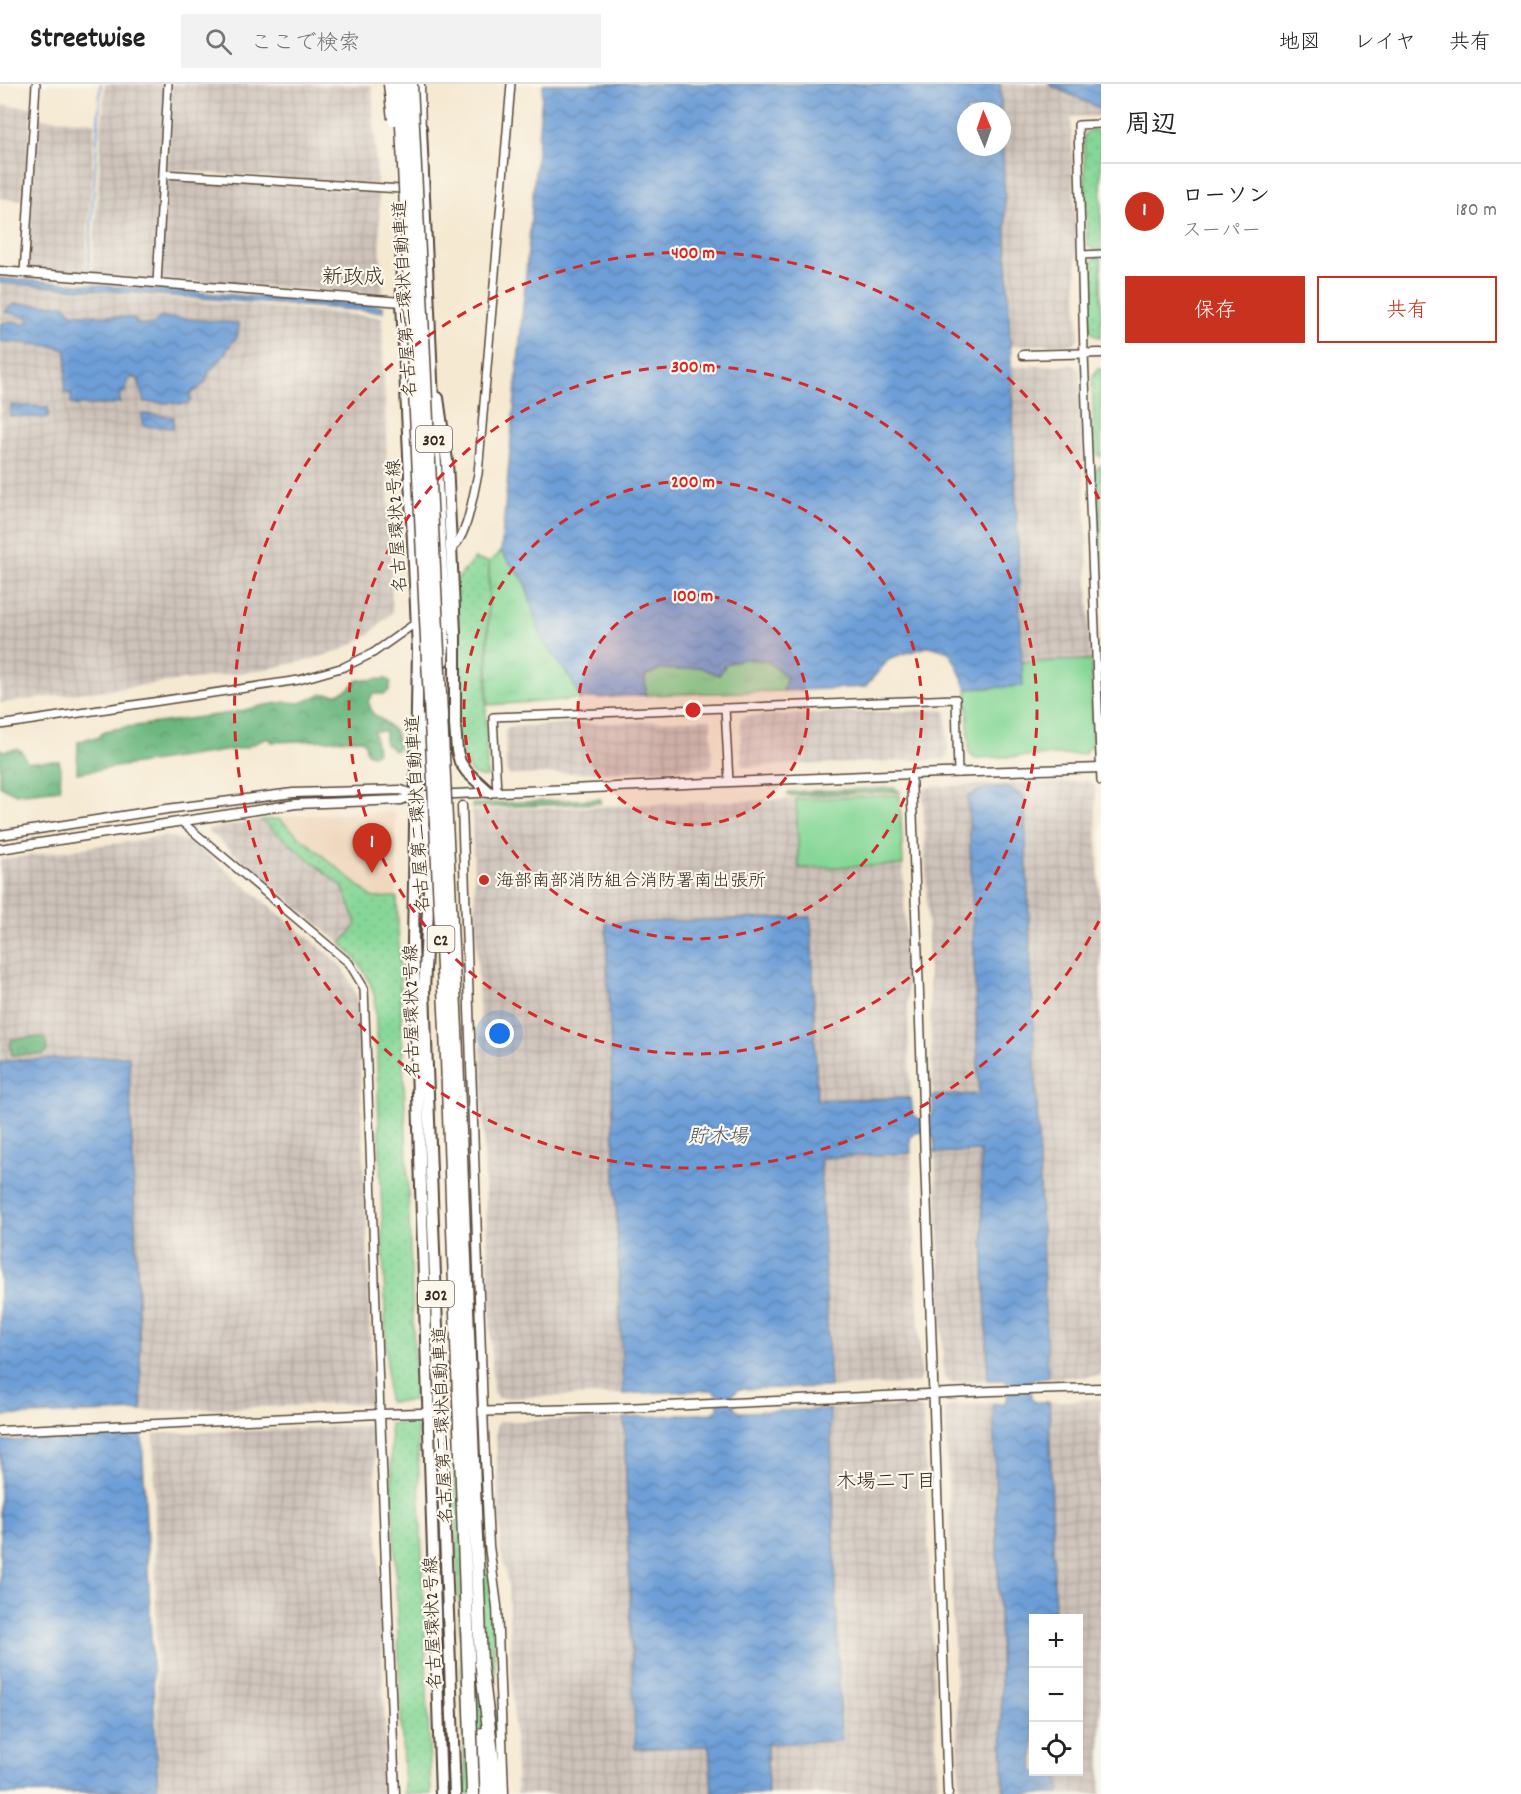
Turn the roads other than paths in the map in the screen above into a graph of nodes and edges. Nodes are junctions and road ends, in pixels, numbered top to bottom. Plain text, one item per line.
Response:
1 (36, 84) edge
2 (168, 84) edge
3 (390, 84) edge
4 (398, 84) edge
5 (411, 84) edge
6 (418, 84) edge
7 (511, 84) edge
8 (1101, 124) edge
9 (163, 174) junction
10 (400, 189) junction
11 (413, 238) junction
12 (1101, 254) edge
13 (1082, 255) junction
14 (0, 272) edge
15 (24, 273) junction
16 (157, 283) junction
17 (402, 302) junction
18 (1101, 353) edge
19 (1084, 354) junction
20 (1023, 355) dead end
21 (431, 369) junction
22 (435, 448) junction
23 (451, 549) junction
24 (417, 622) junction
25 (725, 708) junction
26 (0, 725) edge
27 (1101, 768) edge
28 (958, 772) junction
29 (911, 774) junction
30 (1101, 781) edge
31 (729, 782) junction
32 (493, 792) junction
33 (414, 795) junction
34 (433, 795) junction
35 (462, 806) dead end
36 (182, 822) junction
37 (0, 835) edge
38 (0, 849) edge
39 (413, 911) junction
40 (1101, 1388) edge
41 (934, 1395) junction
42 (483, 1411) junction
43 (440, 1412) junction
44 (427, 1413) junction
45 (380, 1414) junction
46 (0, 1431) edge
47 (481, 1664) junction
48 (395, 1794) edge
49 (441, 1794) edge
50 (455, 1794) edge
51 (473, 1794) edge
52 (486, 1794) edge
53 (497, 1794) edge
54 (504, 1794) edge
55 (948, 1794) edge

1 - 15 street
2 - 9 street
3 - 11 highway, bridge
4 - 10 highway, 名古屋環状2号線 / 302
4 - 11 highway, 名古屋第二環状自動車道 / C2, bridge
5 - 11 highway, 名古屋第二環状自動車道 / C2, bridge
6 - 11 highway, bridge
6 - 21 highway, 名古屋環状2号線 / 302
7 - 23 street
8 - 13 street
9 - 10 street
9 - 16 street
10 - 17 highway, 名古屋環状2号線 / 302
11 - 47 highway, 名古屋第二環状自動車道 / C2, bridge
11 - 51 highway, 名古屋第二環状自動車道 / C2, bridge
12 - 13 street
13 - 19 street
14 - 15 street
15 - 16 street
16 - 17 street
17 - 24 highway, 名古屋環状2号線 / 302
18 - 19 street
19 - 20 street
19 - 27 street
21 - 22 highway, 名古屋環状2号線 / 302
21 - 23 highway
22 - 33 highway
22 - 34 highway, 名古屋環状2号線 / 302
23 - 32 highway
24 - 26 street
24 - 33 highway, 名古屋環状2号線 / 302
25 - 28 street
25 - 31 street
25 - 32 street
27 - 28 street
27 - 30 street
28 - 29 street
29 - 31 street
29 - 41 street
31 - 32 street
32 - 34 street
33 - 34 street
33 - 36 street
33 - 37 street
33 - 39 highway, 名古屋環状2号線 / 302
34 - 39 highway
34 - 43 highway, 名古屋環状2号線 / 302
35 - 42 street
36 - 38 street
36 - 45 street
39 - 44 highway, 名古屋環状2号線 / 302
40 - 41 street
41 - 42 street
41 - 55 street
42 - 43 street
42 - 54 street
43 - 44 street
43 - 50 highway, 名古屋環状2号線 / 302
44 - 45 street
44 - 49 highway, 名古屋環状2号線 / 302
45 - 46 street
45 - 48 street
47 - 52 highway
47 - 53 highway

